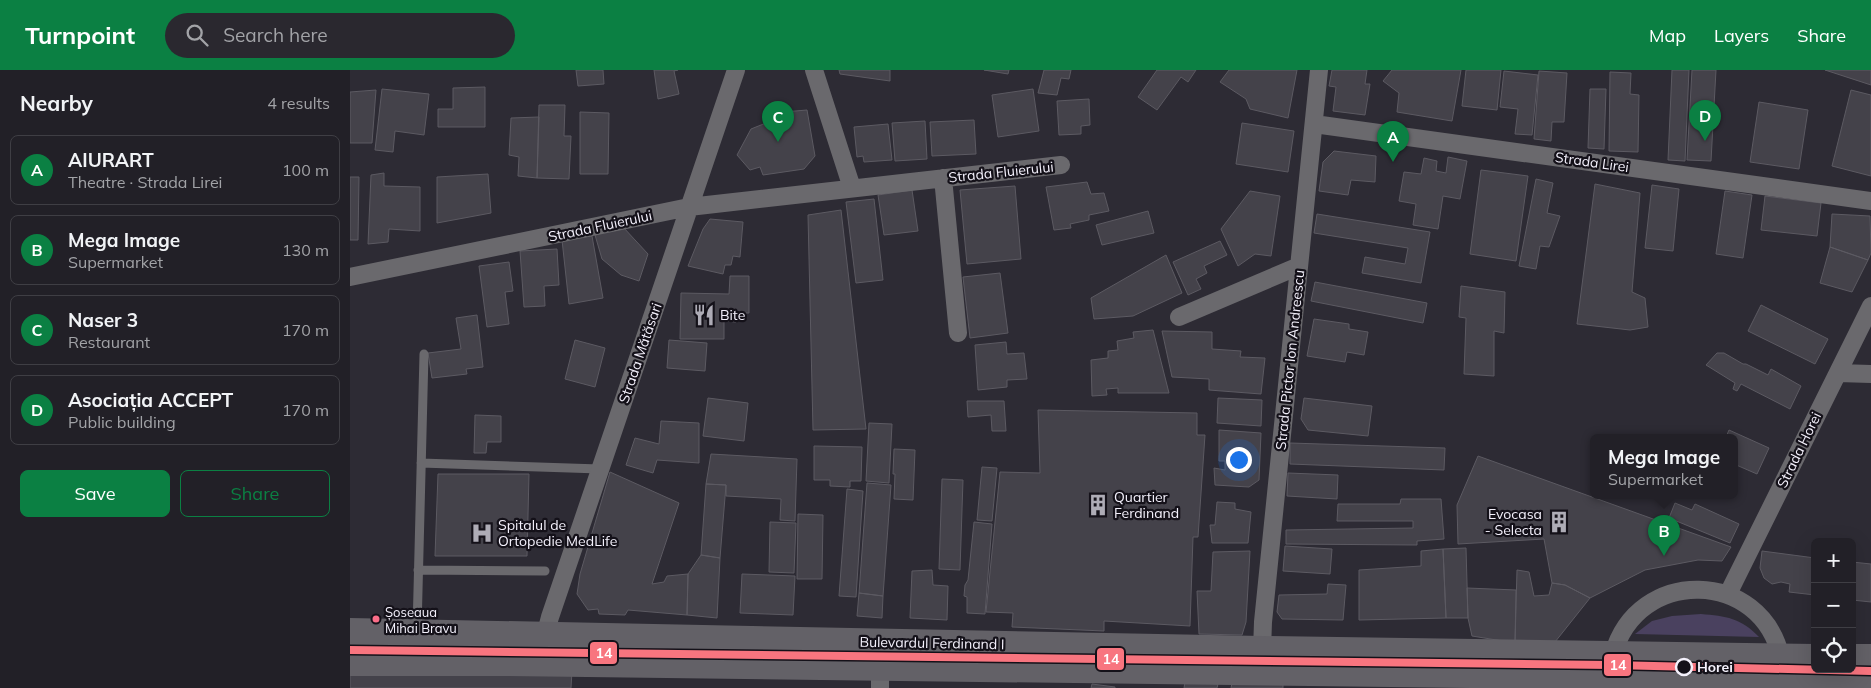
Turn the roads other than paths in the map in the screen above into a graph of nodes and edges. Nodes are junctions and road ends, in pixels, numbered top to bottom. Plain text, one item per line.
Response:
1 (736, 70) edge
2 (814, 70) edge
3 (1319, 70) edge
4 (1314, 124) junction
5 (1061, 166) dead end
6 (943, 178) junction
7 (852, 188) junction
8 (1871, 201) edge
9 (690, 207) junction
10 (1299, 266) junction
11 (350, 277) edge
12 (1871, 306) edge
13 (1179, 317) dead end
14 (958, 333) dead end
15 (424, 354) dead end
16 (1838, 373) junction
17 (1871, 374) edge
18 (421, 464) junction
19 (600, 469) junction
20 (418, 570) junction
21 (544, 571) dead end
22 (1728, 594) junction
23 (350, 632) edge
24 (416, 633) junction
25 (545, 636) junction
26 (1262, 650) junction
27 (850, 654) junction
28 (1856, 658) edge
29 (1871, 658) edge
30 (350, 662) edge
31 (1603, 670) edge
32 (1811, 670) edge
33 (1837, 673) edge
34 (1782, 675) edge
35 (880, 677) edge
36 (1871, 680) edge

1 - 9 street, Strada Mătăsari
2 - 7 street
3 - 4 street, Strada Pictor Ion Andreescu
4 - 8 street, Strada Lirei
4 - 10 street, Strada Pictor Ion Andreescu
5 - 6 street, Strada Fluierului
6 - 7 street, Strada Fluierului
6 - 14 street
7 - 9 street, Strada Fluierului
9 - 11 street, Strada Fluierului
9 - 19 street, Strada Mătăsari
10 - 13 street
10 - 26 street, Strada Pictor Ion Andreescu
12 - 16 street, Strada Horei
15 - 18 lane
16 - 17 street
16 - 22 street, Strada Horei
18 - 19 lane
18 - 20 lane
19 - 25 street, Strada Mătăsari
20 - 21 lane
20 - 24 lane
22 - 31 street
22 - 34 street
23 - 24 main road, Bulevardul Ferdinand I
24 - 25 main road, Bulevardul Ferdinand I
25 - 27 main road, Bulevardul Ferdinand I
26 - 27 main road, Bulevardul Ferdinand I
26 - 31 main road, Bulevardul Ferdinand I
27 - 30 main road, Bulevardul Ferdinand I
27 - 35 main road, Bulevardul Ferdinand I
28 - 29 main road
31 - 34 main road, Bulevardul Ferdinand I
31 - 35 main road, Bulevardul Ferdinand I
32 - 34 main road, Bulevardul Ferdinand I
33 - 36 main road, Bulevardul Ferdinand I

